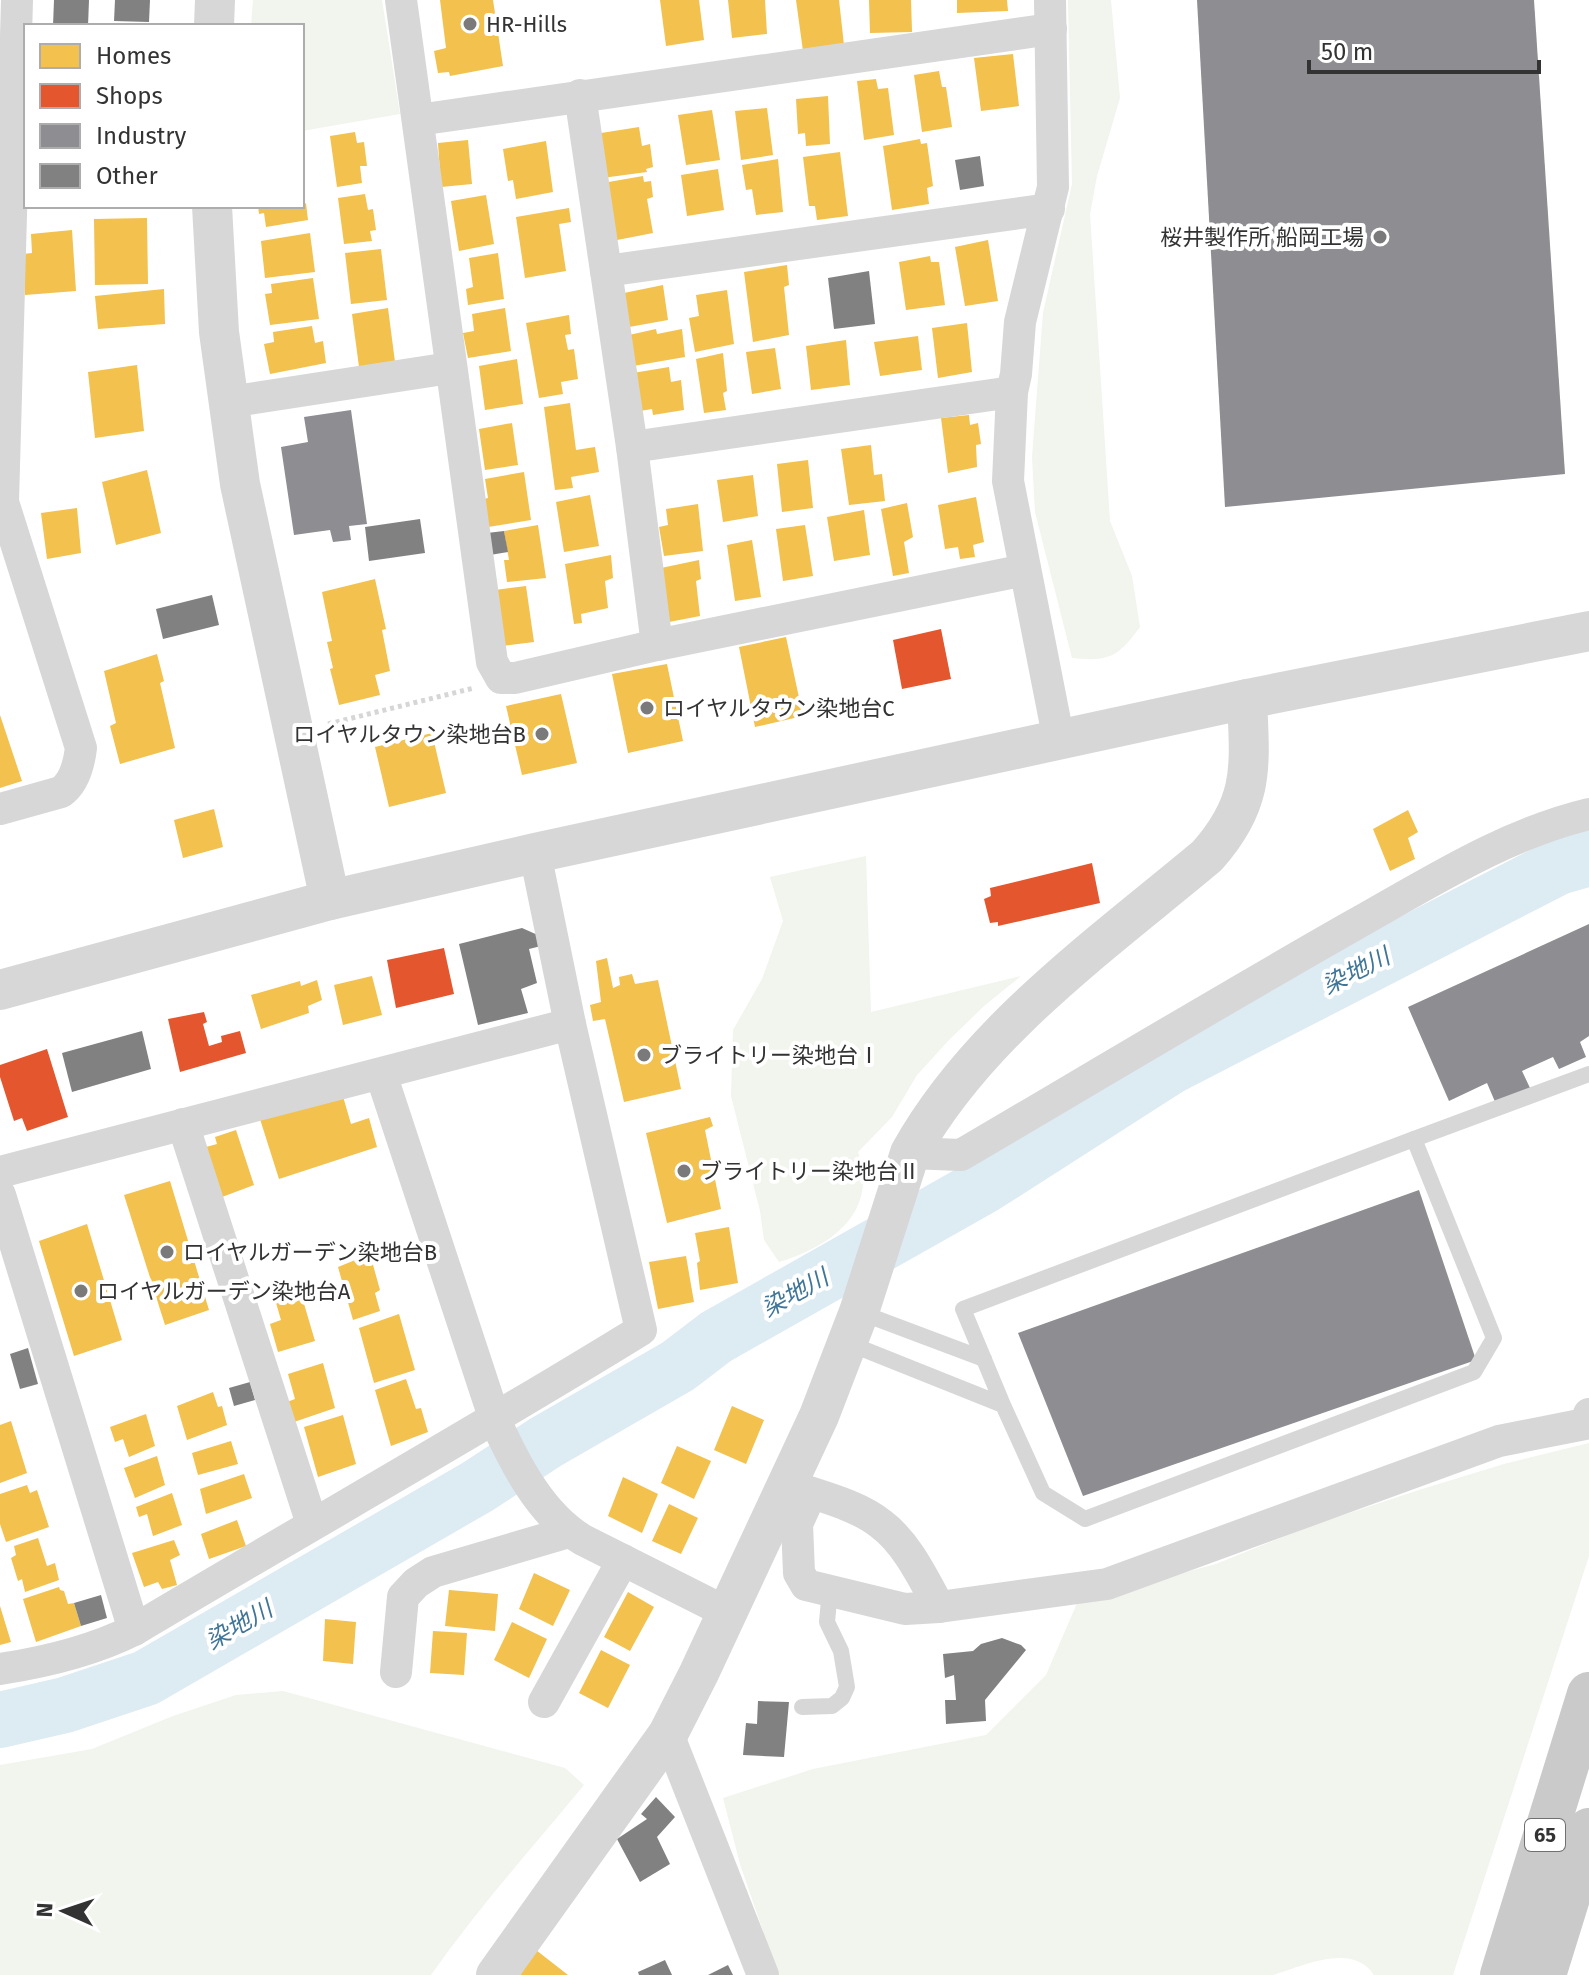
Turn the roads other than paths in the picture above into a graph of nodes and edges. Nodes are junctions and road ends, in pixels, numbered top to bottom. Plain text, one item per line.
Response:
1 (17, 0) edge
2 (215, 0) edge
3 (401, 0) edge
4 (1051, 14) edge
5 (214, 24) edge
6 (580, 95) junction
7 (13, 99) edge
8 (418, 120) junction
9 (212, 208) edge
10 (1049, 209) junction
11 (606, 271) junction
12 (450, 368) junction
13 (1012, 392) junction
14 (229, 402) junction
15 (632, 447) junction
16 (1025, 570) junction
17 (1589, 631) edge
18 (657, 645) junction
19 (1247, 699) junction
20 (1059, 741) junction
21 (0, 809) edge
22 (1589, 814) edge
23 (535, 853) junction
24 (330, 900) junction
25 (0, 990) edge
26 (570, 1024) junction
27 (381, 1074) junction
28 (1589, 1074) edge
29 (183, 1124) junction
30 (1414, 1139) junction
31 (910, 1153) junction
32 (0, 1172) edge
33 (0, 1195) edge
34 (857, 1317) junction
35 (984, 1359) junction
36 (1003, 1405) junction
37 (1588, 1420) edge
38 (500, 1430) junction
39 (799, 1489) junction
40 (312, 1524) junction
41 (569, 1532) junction
42 (623, 1560) junction
43 (830, 1589) junction
44 (939, 1607) junction
45 (728, 1613) junction
46 (134, 1630) junction
47 (0, 1669) edge
48 (396, 1672) dead end
49 (1589, 1694) edge
50 (544, 1702) dead end
51 (802, 1707) dead end
52 (668, 1734) junction
53 (1589, 1830) edge
54 (496, 1975) edge
55 (763, 1975) edge
56 (1502, 1975) edge
57 (1544, 1975) edge

1 - 7 street
2 - 5 street
3 - 8 street
4 - 6 street
4 - 10 street
6 - 8 street
6 - 11 street
7 - 21 street
8 - 12 street
9 - 14 street
10 - 11 street
10 - 13 street
11 - 15 street
12 - 14 street
12 - 18 street
13 - 15 street
13 - 16 street
14 - 24 street
15 - 18 street
16 - 18 street
16 - 20 street
17 - 19 street
19 - 20 street
19 - 31 street
20 - 23 street
22 - 31 street
23 - 24 street
23 - 26 street
24 - 25 street
26 - 27 street
26 - 38 street
27 - 29 street
27 - 38 street
28 - 30 lane
29 - 32 street
29 - 40 street
30 - 35 lane
30 - 36 lane
31 - 34 street
33 - 46 street
34 - 35 lane
34 - 36 lane
34 - 39 street
35 - 36 lane
37 - 44 street
38 - 40 street
38 - 41 street
39 - 43 street
39 - 44 street
39 - 45 street
40 - 46 street
41 - 42 street
41 - 48 street
42 - 45 street
42 - 50 street
43 - 44 street
43 - 51 lane
45 - 52 street
46 - 47 street
49 - 56 main road, 65
52 - 54 street
52 - 55 street
53 - 57 main road, 65

